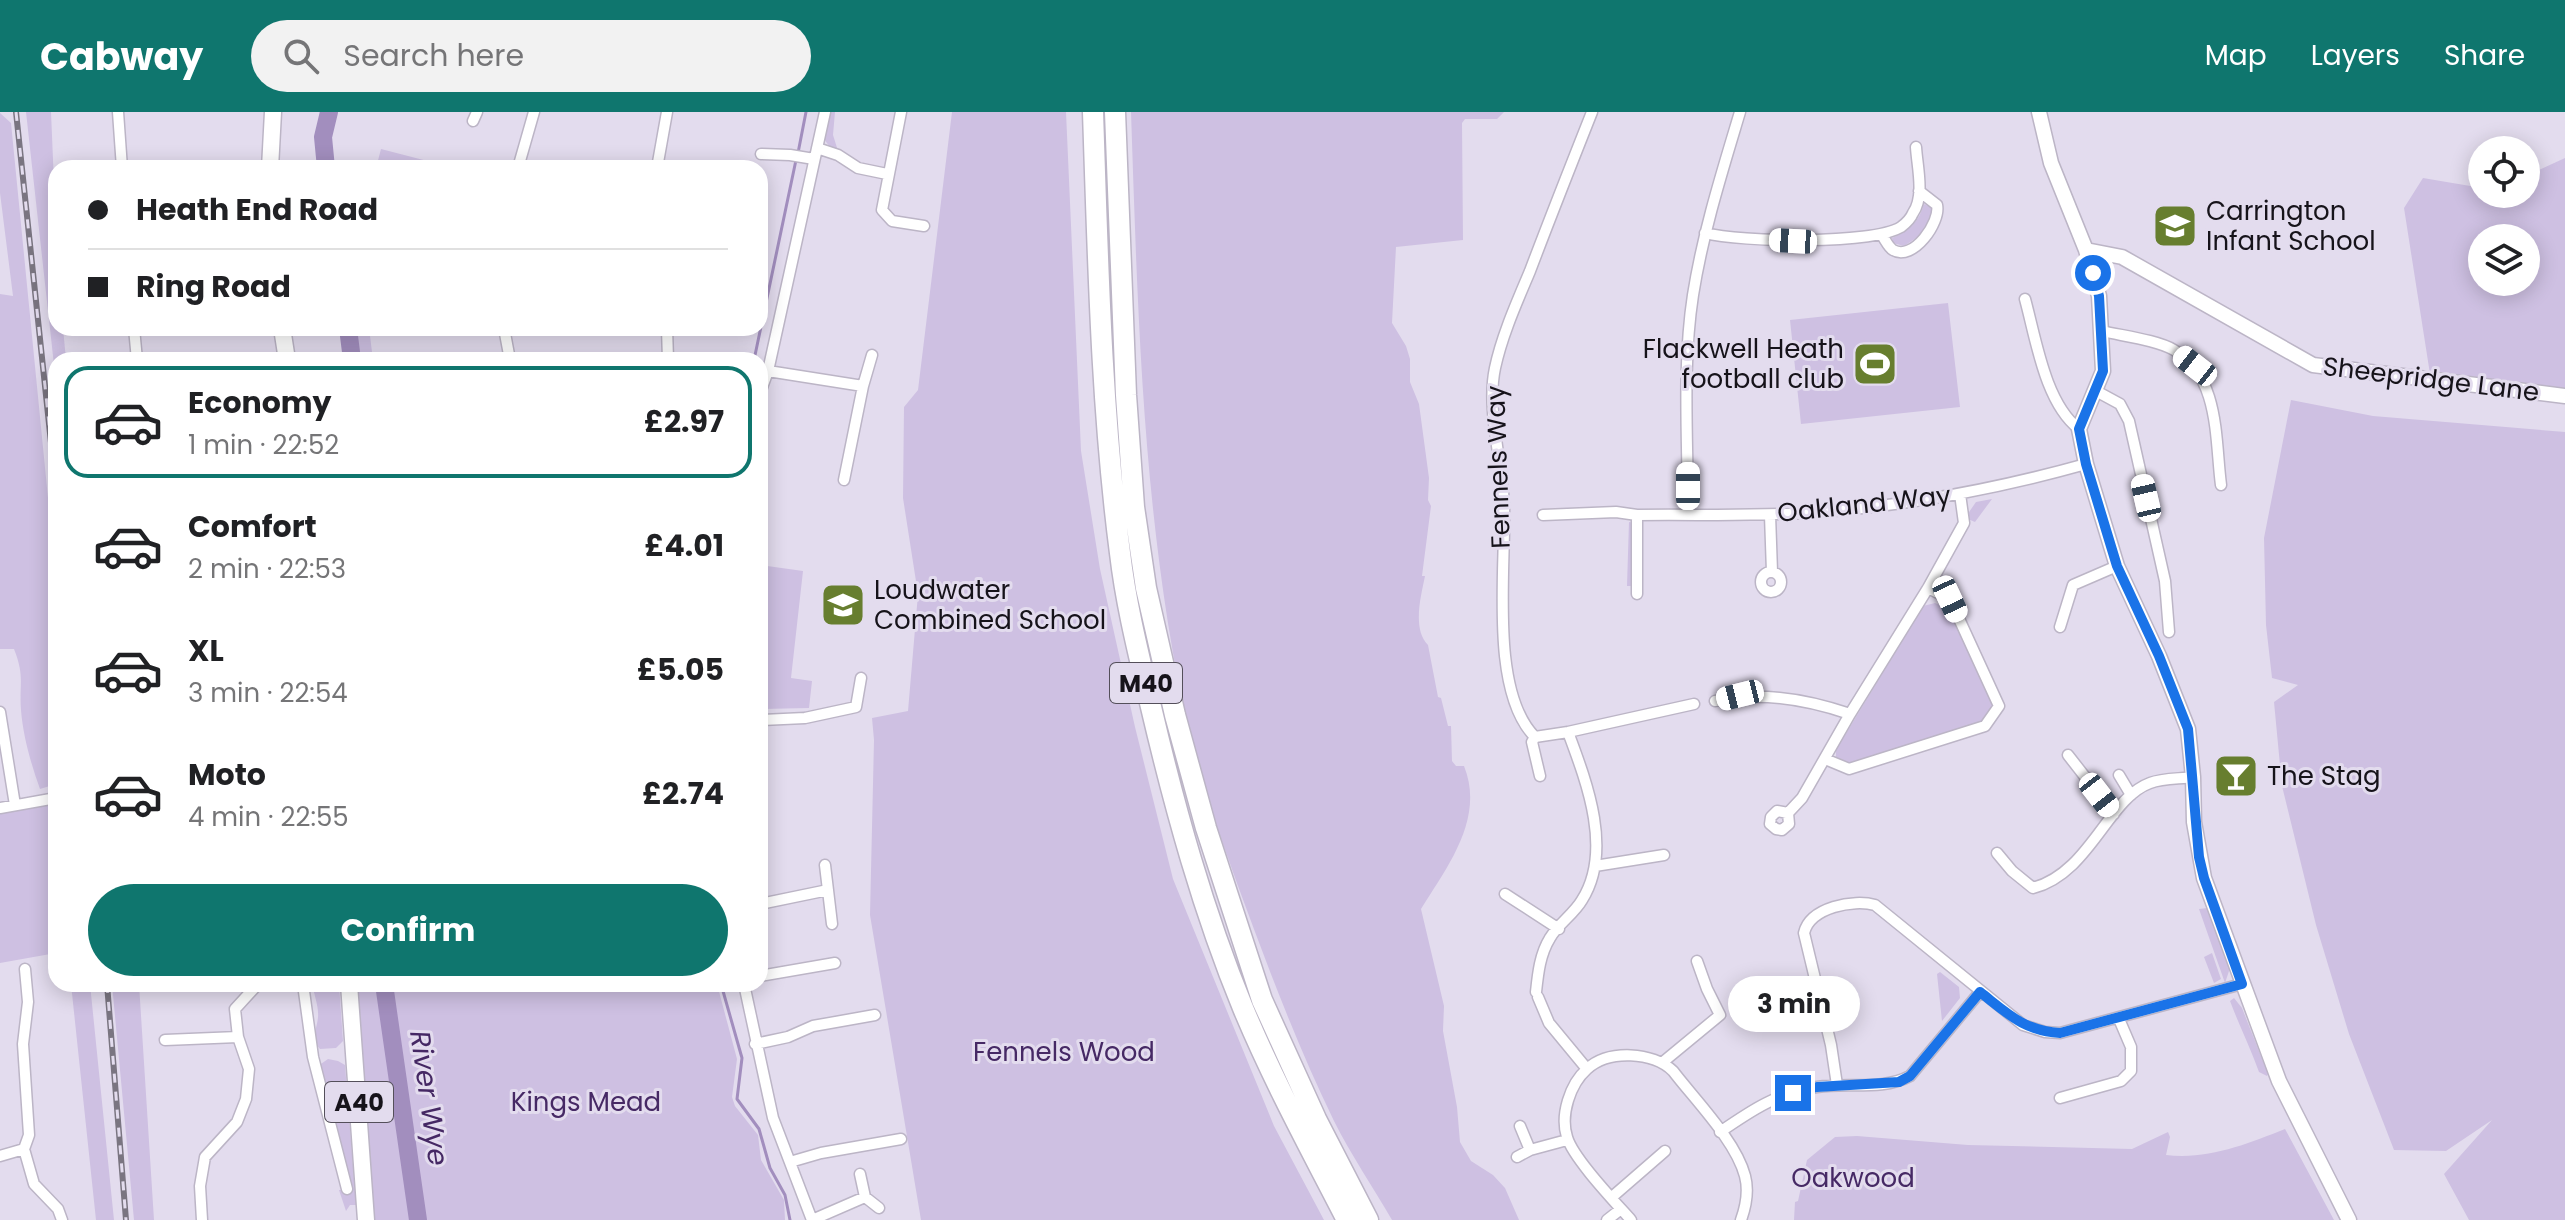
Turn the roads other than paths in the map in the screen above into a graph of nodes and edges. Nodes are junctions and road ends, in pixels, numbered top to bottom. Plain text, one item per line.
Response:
1 (118, 112) edge
2 (273, 112) edge
3 (534, 112) edge
4 (667, 112) edge
5 (825, 112) edge
6 (901, 112) edge
7 (1093, 112) edge
8 (1115, 112) edge
9 (1592, 112) edge
10 (1740, 112) edge
11 (2039, 112) edge
12 (1916, 147) dead end
13 (761, 154) dead end
14 (815, 154) junction
15 (121, 160) edge
16 (270, 160) edge
17 (520, 160) edge
18 (658, 160) edge
19 (887, 174) junction
20 (1919, 191) junction
21 (924, 226) dead end
22 (1705, 233) junction
23 (1881, 234) junction
24 (2086, 250) junction
25 (2025, 299) dead end
26 (2102, 331) junction
27 (872, 355) dead end
28 (768, 371) joint
29 (863, 386) junction
30 (2096, 391) junction
31 (2565, 396) edge
32 (2079, 429) junction
33 (2086, 464) junction
34 (844, 480) dead end
35 (2221, 485) dead end
36 (1960, 494) junction
37 (1688, 514) junction
38 (1543, 515) dead end
39 (1637, 515) junction
40 (1770, 515) junction
41 (2117, 566) junction
42 (1772, 572) dead end
43 (1928, 588) junction
44 (1637, 594) dead end
45 (2060, 627) dead end
46 (2169, 632) dead end
47 (861, 678) dead end
48 (1715, 701) dead end
49 (1694, 704) dead end
50 (0, 712) edge
51 (1850, 714) junction
52 (768, 720) edge
53 (1568, 732) junction
54 (1535, 737) junction
55 (2068, 755) dead end
56 (1825, 759) junction
57 (2119, 775) dead end
58 (1540, 776) dead end
59 (2193, 777) junction
60 (2131, 795) junction
61 (48, 799) edge
62 (15, 805) junction
63 (0, 808) edge
64 (1788, 813) dead end
65 (2114, 814) junction
66 (1997, 853) dead end
67 (1664, 855) dead end
68 (825, 865) dead end
69 (1595, 866) junction
70 (828, 890) junction
71 (1505, 894) dead end
72 (768, 902) edge
73 (832, 924) dead end
74 (1559, 929) junction
75 (1697, 961) dead end
76 (835, 963) dead end
77 (25, 969) dead end
78 (768, 975) edge
79 (2242, 984) junction
80 (251, 992) edge
81 (304, 992) edge
82 (350, 992) edge
83 (745, 992) edge
84 (1980, 992) junction
85 (875, 1015) dead end
86 (2119, 1019) junction
87 (238, 1037) junction
88 (165, 1040) dead end
89 (755, 1044) junction
90 (1663, 1062) junction
91 (1587, 1069) junction
92 (1837, 1085) junction
93 (2060, 1098) dead end
94 (1520, 1126) dead end
95 (1720, 1132) junction
96 (901, 1139) dead end
97 (1567, 1140) junction
98 (24, 1149) junction
99 (1530, 1150) junction
100 (1665, 1151) dead end
101 (0, 1156) edge
102 (1517, 1157) dead end
103 (790, 1162) junction
104 (860, 1174) dead end
105 (347, 1189) dead end
106 (865, 1197) junction
107 (1612, 1197) junction
108 (879, 1208) dead end
109 (1621, 1209) junction
110 (62, 1220) edge
111 (202, 1220) edge
112 (366, 1220) edge
113 (812, 1220) edge
114 (1347, 1220) edge
115 (1368, 1220) edge
116 (1607, 1220) edge
117 (1631, 1220) edge
118 (1741, 1220) edge
119 (2349, 1220) edge

1 - 15 street
2 - 16 main road
3 - 17 street
4 - 18 street
5 - 14 street
6 - 19 street
7 - 114 highway, M40
8 - 115 highway, M40
9 - 54 street, Fennels Way
10 - 22 street
11 - 24 street
12 - 20 street
13 - 14 street
14 - 19 street
14 - 28 street
19 - 21 street
20 - 23 street
20 - 23 street
22 - 23 street
22 - 37 street
24 - 26 street
24 - 31 street, Sheepridge Lane
25 - 32 street
26 - 30 street
26 - 35 street
27 - 29 street
28 - 29 street
29 - 34 street
30 - 32 street
30 - 46 street
32 - 33 street
33 - 36 street, Oakland Way
33 - 41 street
36 - 40 street, Oakland Way
36 - 43 street
37 - 39 street, Oakland Way
37 - 40 street, Oakland Way
38 - 39 street, Oakland Way
39 - 44 street
40 - 42 street
41 - 45 street
41 - 59 street
43 - 51 street
43 - 56 street
47 - 52 street
48 - 51 street
49 - 53 street
50 - 62 street
51 - 56 street
53 - 54 street
53 - 69 street
54 - 58 street
55 - 65 street
56 - 64 street
57 - 60 street
59 - 60 street
59 - 79 street
60 - 65 street
61 - 62 street
62 - 63 street
65 - 66 street
67 - 69 street
68 - 70 street
69 - 74 street
70 - 72 street
70 - 73 street
71 - 74 street
74 - 91 street
75 - 90 street
76 - 78 street
77 - 98 street
79 - 86 street
79 - 119 street
80 - 87 street
81 - 105 street
82 - 112 main road, A40
83 - 89 street
84 - 86 street
84 - 92 street
84 - 92 street
85 - 89 street
86 - 93 street
87 - 88 street
87 - 111 street
89 - 103 street
90 - 91 street
90 - 95 street
91 - 97 street
92 - 95 street
94 - 99 street
95 - 118 street
96 - 103 street
97 - 99 street
97 - 107 street
98 - 101 street
98 - 110 street
99 - 102 street
100 - 107 street
103 - 113 street
104 - 106 street
106 - 108 street
106 - 113 street
107 - 109 street
109 - 116 street
109 - 117 street

